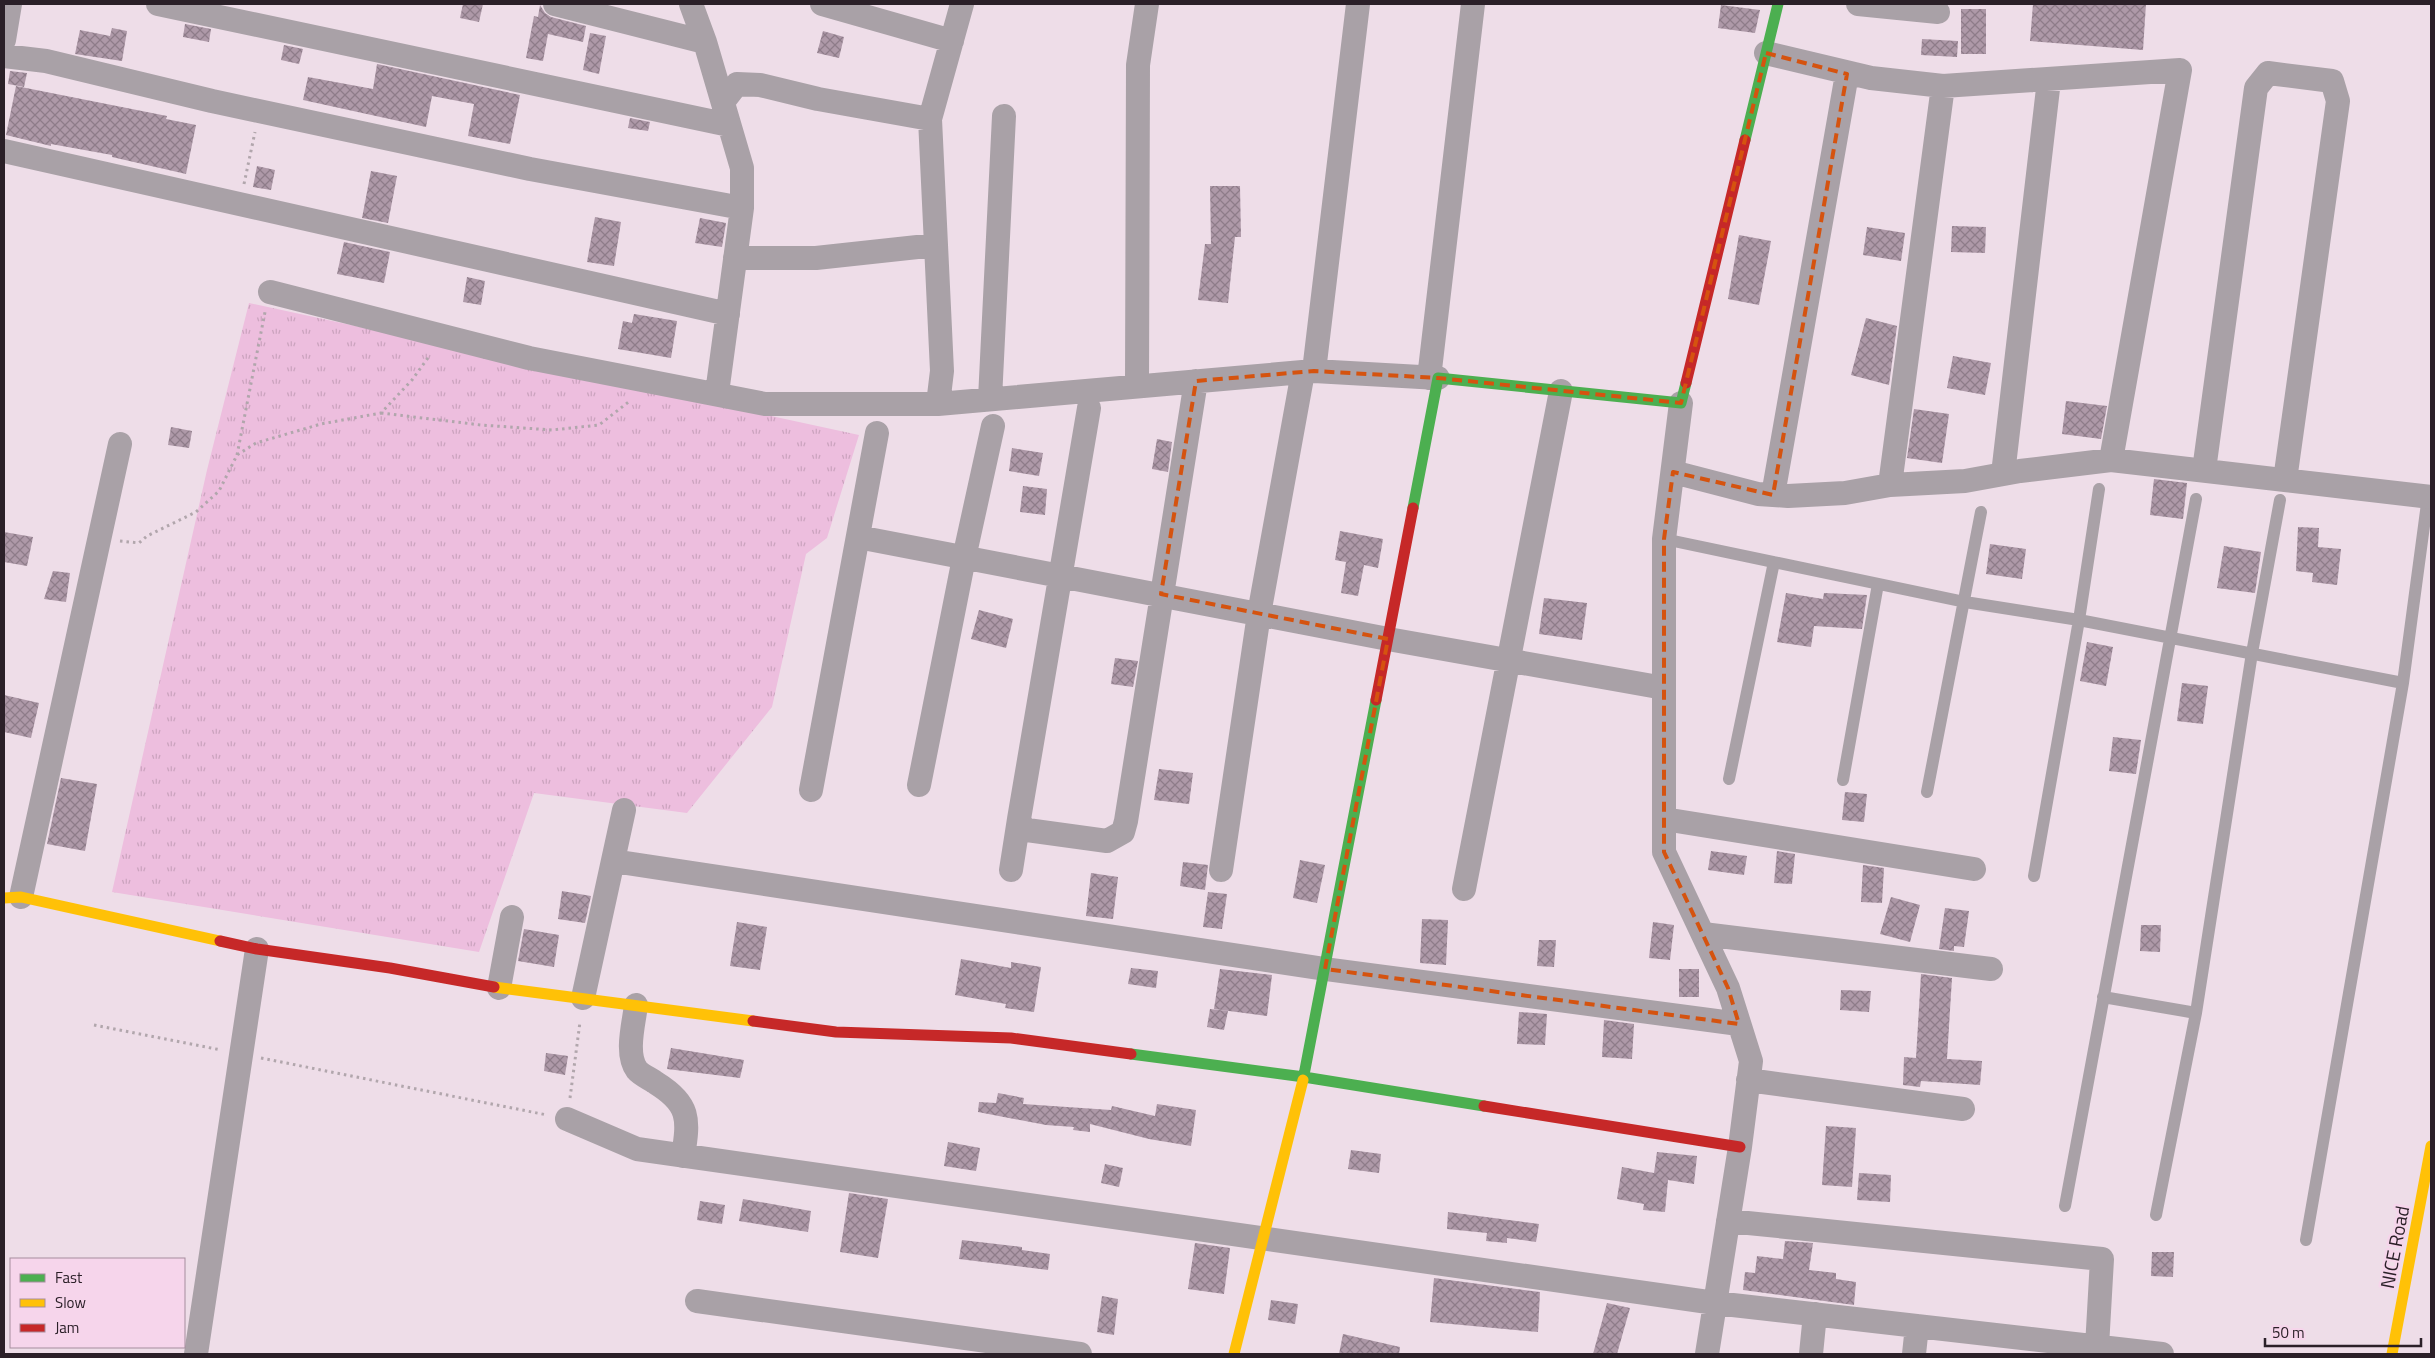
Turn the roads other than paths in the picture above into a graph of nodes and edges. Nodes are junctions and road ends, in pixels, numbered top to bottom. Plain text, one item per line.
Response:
1 (10, 4) edge
2 (158, 4) edge
3 (554, 4) edge
4 (691, 4) edge
5 (822, 4) edge
6 (962, 4) edge
7 (1147, 4) edge
8 (1358, 4) edge
9 (1473, 4) edge
10 (1778, 4) edge
11 (1858, 4) edge
12 (1938, 12) dead end
13 (4, 40) edge
14 (952, 41) junction
15 (705, 42) junction
16 (1766, 53) junction
17 (4, 56) edge
18 (1847, 74) junction
19 (2049, 80) junction
20 (1943, 86) junction
21 (722, 102) junction
22 (1004, 116) dead end
23 (930, 119) junction
24 (729, 125) junction
25 (4, 151) edge
26 (742, 208) junction
27 (936, 245) junction
28 (735, 258) junction
29 (270, 292) road end
30 (728, 314) junction
31 (1308, 371) junction
32 (1433, 378) junction
33 (1196, 380) junction
34 (1137, 386) junction
35 (1561, 391) junction
36 (718, 393) junction
37 (990, 399) junction
38 (1681, 403) junction
39 (938, 404) junction
40 (1089, 408) dead end
41 (993, 426) dead end
42 (877, 433) dead end
43 (120, 444) dead end
44 (2111, 460) junction
45 (2204, 470) junction
46 (1672, 472) junction
47 (2003, 474) junction
48 (1890, 485) junction
49 (2099, 488) dead end
50 (2282, 490) junction
51 (1773, 495) junction
52 (2430, 497) edge
53 (2196, 498) dead end
54 (1981, 512) dead end
55 (858, 537) junction
56 (1664, 539) junction
57 (964, 558) junction
58 (1774, 562) junction
59 (1059, 576) junction
60 (1878, 584) junction
61 (1161, 594) junction
62 (1965, 602) junction
63 (1259, 614) junction
64 (2080, 620) junction
65 (2169, 637) junction
66 (1388, 639) junction
67 (2252, 653) junction
68 (1508, 660) junction
69 (2403, 683) junction
70 (1664, 688) junction
71 (1729, 779) dead end
72 (1843, 780) dead end
73 (919, 785) dead end
74 (811, 790) dead end
75 (1927, 792) dead end
76 (624, 810) dead end
77 (1018, 819) junction
78 (1664, 819) junction
79 (613, 861) junction
80 (1974, 869) dead end
81 (1011, 870) dead end
82 (1221, 870) dead end
83 (2034, 876) dead end
84 (1464, 889) dead end
85 (12, 898) edge
86 (512, 917) dead end
87 (1703, 934) junction
88 (257, 949) junction
89 (1325, 969) junction
90 (1991, 969) dead end
91 (499, 988) junction
92 (2103, 997) junction
93 (584, 998) junction
94 (636, 1005) junction
95 (2196, 1013) junction
96 (1739, 1024) junction
97 (1304, 1077) junction
98 (1748, 1080) junction
99 (1963, 1109) dead end
100 (566, 1119) road end
101 (2431, 1146) edge
102 (1740, 1147) junction
103 (683, 1156) junction
104 (2065, 1206) dead end
105 (2156, 1215) dead end
106 (1728, 1221) junction
107 (1264, 1237) junction
108 (2306, 1240) dead end
109 (698, 1301) dead end
110 (1715, 1302) junction
111 (1815, 1314) junction
112 (1917, 1326) junction
113 (2097, 1347) junction
114 (196, 1354) edge
115 (1080, 1354) edge
116 (1234, 1354) edge
117 (1707, 1354) edge
118 (1811, 1354) edge
119 (1914, 1354) edge
120 (2162, 1354) edge
121 (2392, 1354) edge

1 - 13 street
2 - 24 street
3 - 15 street
4 - 15 street
5 - 14 street
6 - 14 street
7 - 34 street
8 - 31 street
9 - 32 street
10 - 16 main road
11 - 12 street
14 - 23 street
15 - 21 street
16 - 18 street
16 - 38 main road
17 - 26 street
18 - 20 street
18 - 51 street
19 - 20 street
19 - 44 street
19 - 47 street
20 - 48 street
21 - 23 street
21 - 24 street
22 - 37 street
23 - 27 street
24 - 26 street
25 - 30 street
26 - 28 street
27 - 28 street
27 - 39 street
28 - 30 street
29 - 36 street
30 - 36 street
31 - 32 street
31 - 33 street
31 - 63 street
32 - 35 main road
32 - 66 main road
33 - 34 street
33 - 61 street
34 - 37 street
35 - 38 main road
35 - 68 street
36 - 39 street
37 - 39 street
38 - 46 street
40 - 59 street
41 - 57 street
42 - 55 street
43 - 85 street
44 - 45 street
44 - 47 street
45 - 50 street
45 - 50 street
46 - 51 street
46 - 56 street
47 - 48 street
48 - 51 street
49 - 64 lane
50 - 52 street
50 - 67 lane
52 - 69 lane
53 - 65 lane
54 - 62 lane
55 - 57 street
55 - 74 street
56 - 58 lane
56 - 70 street
57 - 59 street
57 - 73 street
58 - 60 lane
58 - 71 lane
59 - 61 street
59 - 77 street
60 - 62 lane
60 - 72 lane
61 - 63 street
61 - 77 street
62 - 64 lane
62 - 75 lane
63 - 66 street
63 - 82 street
64 - 65 lane
64 - 83 lane
65 - 67 lane
65 - 92 lane
66 - 68 street
66 - 89 main road
67 - 69 lane
67 - 95 lane
68 - 70 street
68 - 84 street
69 - 108 lane
70 - 78 street
76 - 79 street
77 - 81 street
78 - 80 street
78 - 87 street
79 - 89 street
79 - 93 street
85 - 88 main road
86 - 91 street
87 - 90 street
87 - 96 street
88 - 91 main road
88 - 114 street
89 - 96 street
89 - 97 main road
91 - 93 main road
92 - 95 lane
92 - 104 lane
93 - 94 main road
94 - 97 main road
94 - 103 street
95 - 105 lane
96 - 98 street
97 - 102 main road
97 - 107 main road
98 - 99 street
98 - 102 street
100 - 103 street
101 - 121 main road, NICE Road
102 - 106 street
103 - 107 street
106 - 110 street
106 - 113 street
107 - 110 street
107 - 116 main road
109 - 115 street
110 - 111 street
110 - 117 street
111 - 112 street
111 - 118 street
112 - 113 street
112 - 119 street
113 - 120 street

